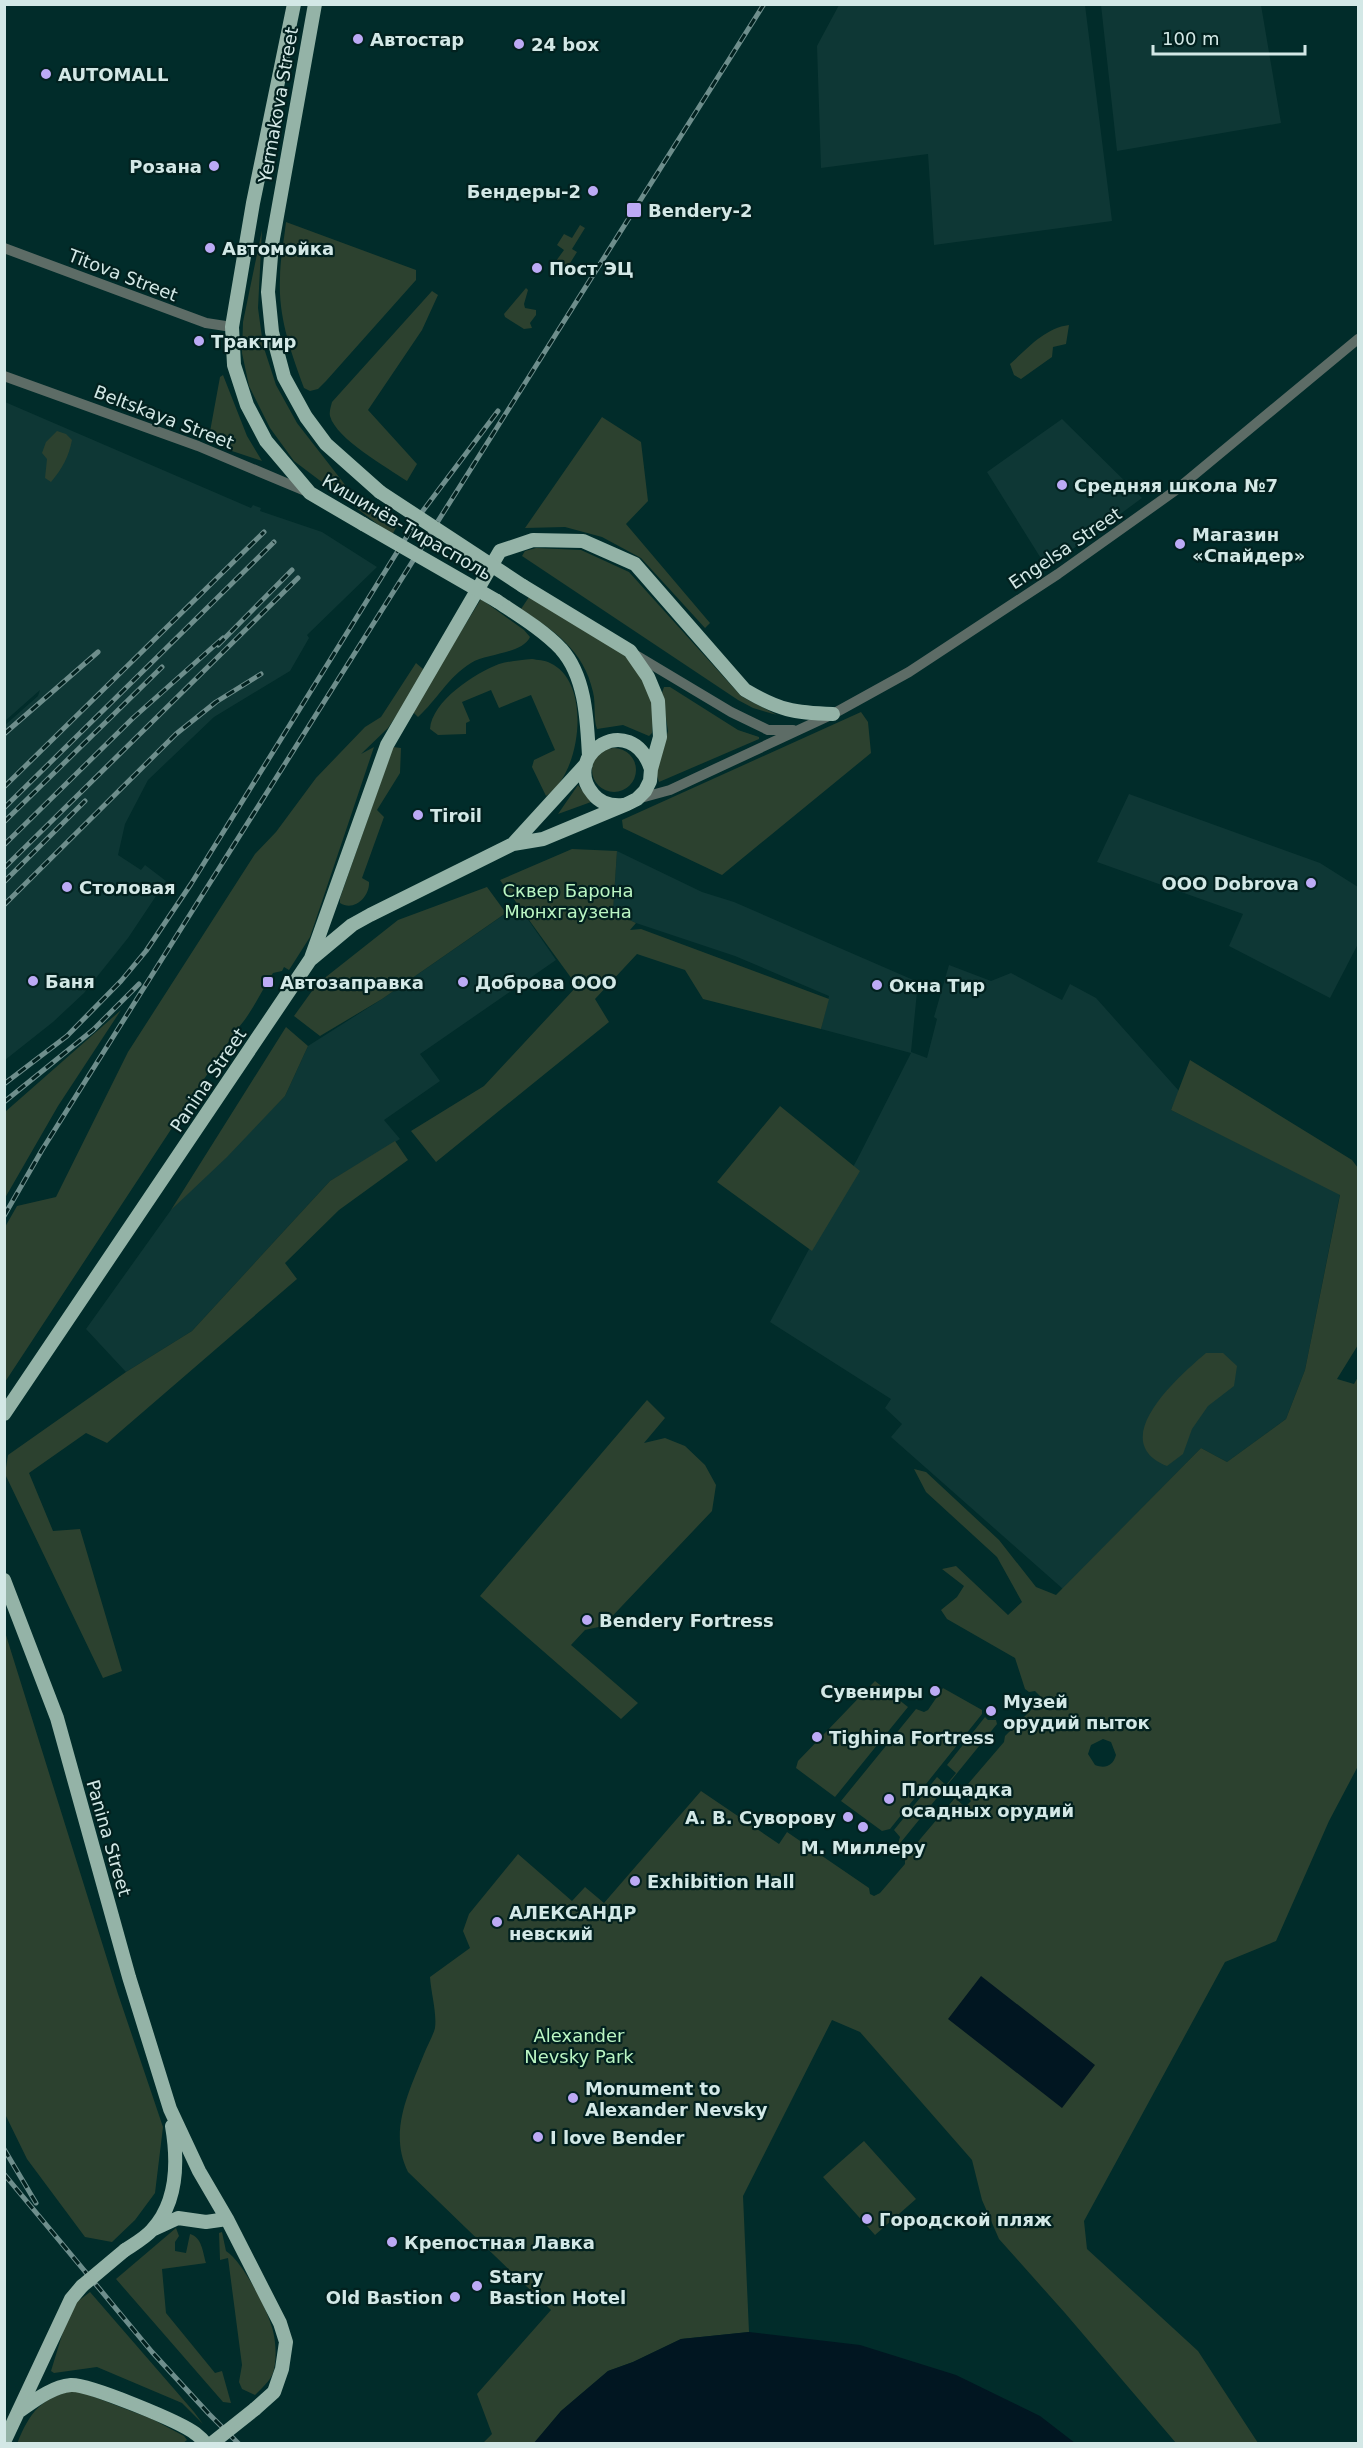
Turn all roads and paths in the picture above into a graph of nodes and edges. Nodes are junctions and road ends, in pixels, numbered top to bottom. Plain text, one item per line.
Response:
1 (294, 4) edge
2 (315, 4) edge
3 (253, 203) joint
4 (4, 248) edge
5 (232, 327) junction
6 (1359, 339) edge
7 (4, 376) edge
8 (310, 493) junction
9 (630, 651) junction
10 (833, 714) junction
11 (796, 730) junction
12 (587, 760) junction
13 (651, 769) junction
14 (632, 802) junction
15 (513, 844) junction
16 (310, 960) junction
17 (4, 1414) edge
18 (4, 1580) edge
19 (170, 2109) junction
20 (226, 2219) junction
21 (152, 2230) junction
22 (18, 2412) junction
23 (6, 2442) edge
24 (208, 2444) edge

1 - 3 main road, Yermakova Street
2 - 9 main road, Yermakova Street, bridge
3 - 5 main road, Кишинёв-Тирасполь
4 - 5 street, Titova Street
5 - 8 main road, Кишинёв-Тирасполь
6 - 10 street, Engelsa Street
7 - 8 street, Beltskaya Street
8 - 12 main road, Кишинёв-Тирасполь, bridge
9 - 11 street
9 - 13 main road
10 - 11 street, Engelsa Street
10 - 16 main road
11 - 14 street, Engelsa Street
12 - 13 main road
12 - 14 main road
12 - 15 main road
13 - 14 main road
14 - 15 main road
15 - 16 main road, Panina Street
16 - 17 main road, Panina Street
18 - 19 main road, Panina Street
19 - 20 main road
19 - 21 main road
20 - 21 main road
20 - 24 main road, bridge
21 - 22 main road, bridge
22 - 23 main road
22 - 24 main road

